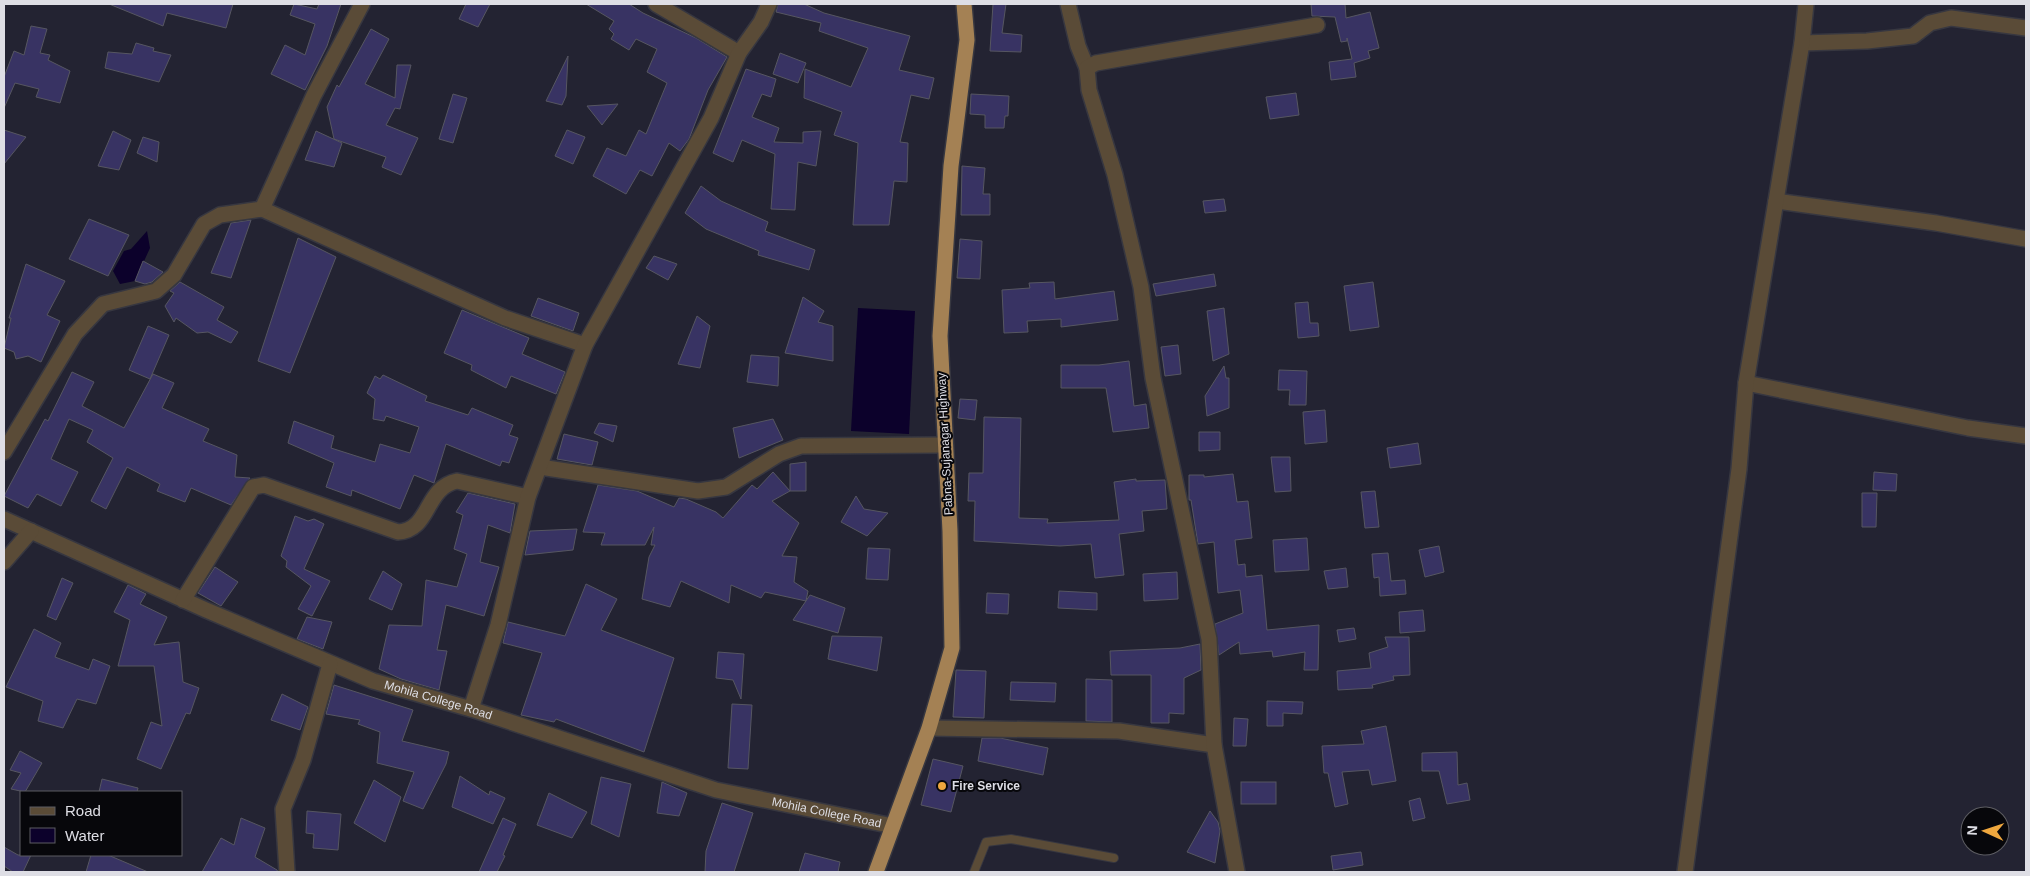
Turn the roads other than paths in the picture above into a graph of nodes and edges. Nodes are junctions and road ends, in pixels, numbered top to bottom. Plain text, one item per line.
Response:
1 (362, 4) edge
2 (656, 4) edge
3 (769, 4) edge
4 (964, 4) edge
5 (1068, 4) edge
6 (1806, 4) edge
7 (1317, 25) dead end
8 (2026, 28) edge
9 (1802, 43) junction
10 (739, 52) junction
11 (1087, 68) junction
12 (1776, 201) junction
13 (262, 209) junction
14 (2026, 239) edge
15 (585, 345) junction
16 (1746, 383) junction
17 (2026, 436) edge
18 (944, 445) junction
19 (4, 452) edge
20 (540, 467) junction
21 (528, 498) junction
22 (4, 519) edge
23 (31, 531) junction
24 (4, 562) edge
25 (183, 600) junction
26 (330, 664) junction
27 (471, 709) junction
28 (929, 728) junction
29 (1214, 745) junction
30 (893, 826) junction
31 (1114, 858) dead end
32 (287, 872) edge
33 (876, 872) edge
34 (974, 872) edge
35 (1237, 872) edge
36 (1685, 872) edge

1 - 13 street
2 - 10 street
3 - 10 street
4 - 18 highway, Pabna-Sujanagar Highway
5 - 11 street
6 - 9 street
7 - 11 street
8 - 9 street
9 - 12 street
10 - 15 street
11 - 29 street
12 - 14 street
12 - 16 street
13 - 15 street
13 - 19 street
15 - 20 street
16 - 17 street
16 - 36 street
18 - 20 street
18 - 28 highway, Pabna-Sujanagar Highway
20 - 21 street
21 - 25 street
21 - 27 street
22 - 23 street, Mohila College Road
23 - 24 street
23 - 25 street, Mohila College Road
25 - 26 street, Mohila College Road
26 - 27 street, Mohila College Road
26 - 32 street
27 - 30 street, Mohila College Road
28 - 29 street
28 - 30 highway, Pabna-Sujanagar Highway
29 - 35 street
30 - 33 highway, Pabna-Sujanagar Highway
31 - 34 lane

